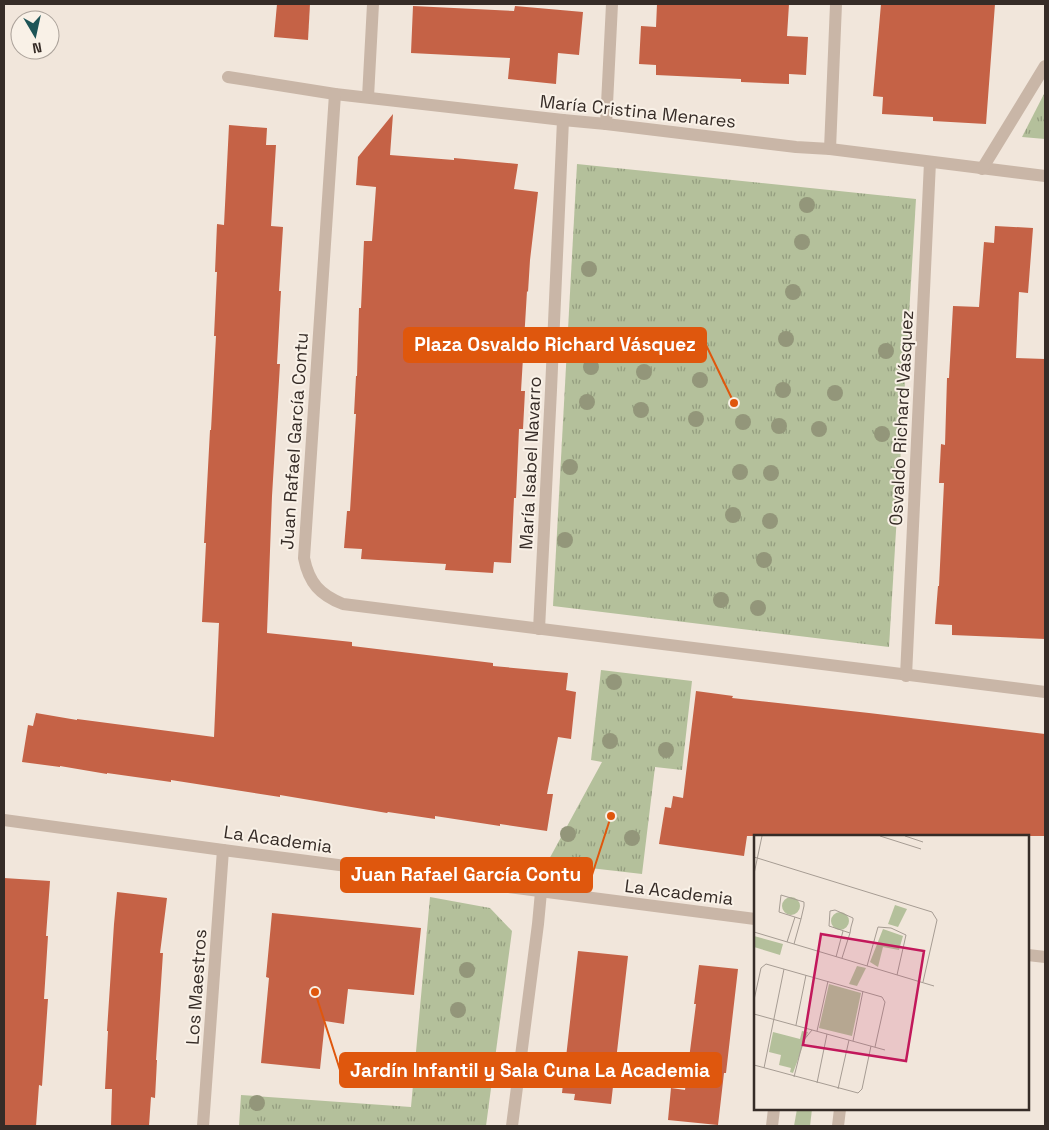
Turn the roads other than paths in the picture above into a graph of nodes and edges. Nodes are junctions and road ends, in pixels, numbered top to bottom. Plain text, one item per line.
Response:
1 (372, 4) edge
2 (612, 4) edge
3 (836, 4) edge
4 (1045, 66) edge
5 (228, 77) dead end
6 (335, 94) junction
7 (368, 97) junction
8 (562, 120) junction
9 (606, 124) junction
10 (830, 149) junction
11 (930, 162) junction
12 (982, 169) junction
13 (1045, 176) edge
14 (539, 629) junction
15 (906, 676) junction
16 (1045, 692) edge
17 (4, 820) edge
18 (223, 850) junction
19 (541, 892) junction
20 (754, 919) edge
21 (1029, 955) edge
22 (1045, 957) edge
23 (774, 1110) edge
24 (840, 1110) edge
25 (203, 1126) edge
26 (512, 1126) edge
27 (772, 1126) edge
28 (838, 1126) edge

1 - 7 street
2 - 9 street
3 - 10 street
4 - 12 street
5 - 6 street, María Cristina Menares
6 - 7 street, María Cristina Menares
6 - 14 street, Juan Rafael García Contu
7 - 8 street, María Cristina Menares
8 - 9 street, María Cristina Menares
8 - 14 street, María Isabel Navarro
9 - 10 street, María Cristina Menares
10 - 11 street, María Cristina Menares
11 - 12 street, María Cristina Menares
11 - 15 street, Osvaldo Richard Vásquez
12 - 13 street, María Cristina Menares
14 - 15 street, Juan Rafael García Contu
15 - 16 street, Juan Rafael García Contu
17 - 18 street, La Academia
18 - 19 street, La Academia
18 - 25 street, Los Maestros
19 - 20 street, La Academia
19 - 26 street
21 - 22 street
23 - 27 street
24 - 28 street

